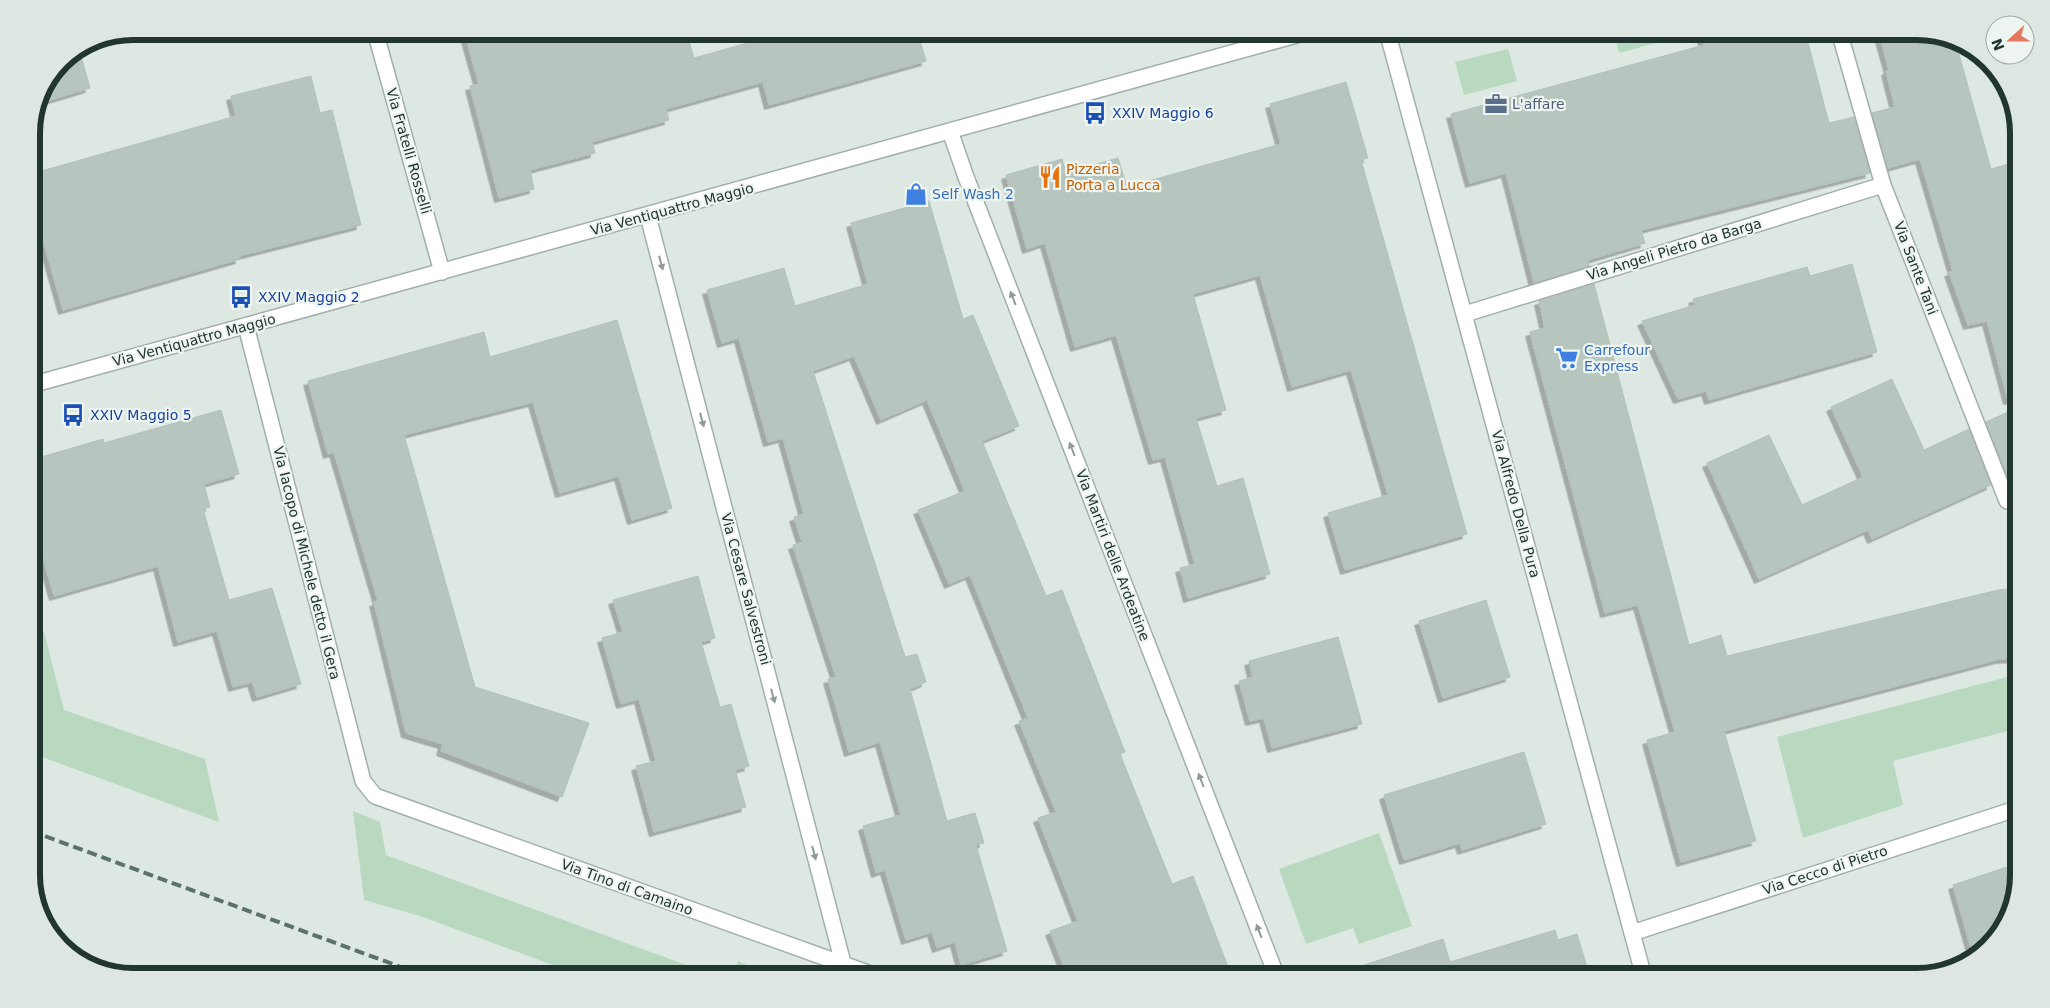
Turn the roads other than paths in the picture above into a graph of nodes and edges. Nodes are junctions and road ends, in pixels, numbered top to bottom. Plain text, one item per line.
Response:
1 (378, 40) edge
2 (1279, 40) edge
3 (1389, 40) edge
4 (1842, 40) edge
5 (950, 132) junction
6 (1883, 185) junction
7 (648, 216) junction
8 (442, 272) junction
9 (1465, 314) junction
10 (246, 326) junction
11 (40, 383) edge
12 (2007, 501) dead end
13 (375, 796) joint
14 (2010, 811) edge
15 (1632, 933) junction
16 (843, 963) junction
17 (856, 968) edge
18 (1274, 968) edge
19 (1642, 968) edge

1 - 8 street, Via Fratelli Rosselli
2 - 5 street, Via Ventiquattro Maggio
3 - 9 street, Via Alfredo Della Pura
4 - 6 street, Via Sante Tani
5 - 7 street, Via Ventiquattro Maggio
18 -> 5 street, Via Martiri delle Ardeatine
6 - 9 street, Via Angeli Pietro da Barga
6 - 12 street, Via Sante Tani
7 - 8 street, Via Ventiquattro Maggio
7 -> 16 street, Via Cesare Salvestroni
8 - 10 street, Via Ventiquattro Maggio
9 - 15 street, Via Alfredo Della Pura
10 - 11 street, Via Ventiquattro Maggio
10 - 13 street, Via Iacopo di Michele detto il Gera
13 - 16 street, Via Tino di Camaino
14 - 15 street, Via Cecco di Pietro
15 - 19 street, Via Alfredo Della Pura
16 - 17 street, Via Tino di Camaino

